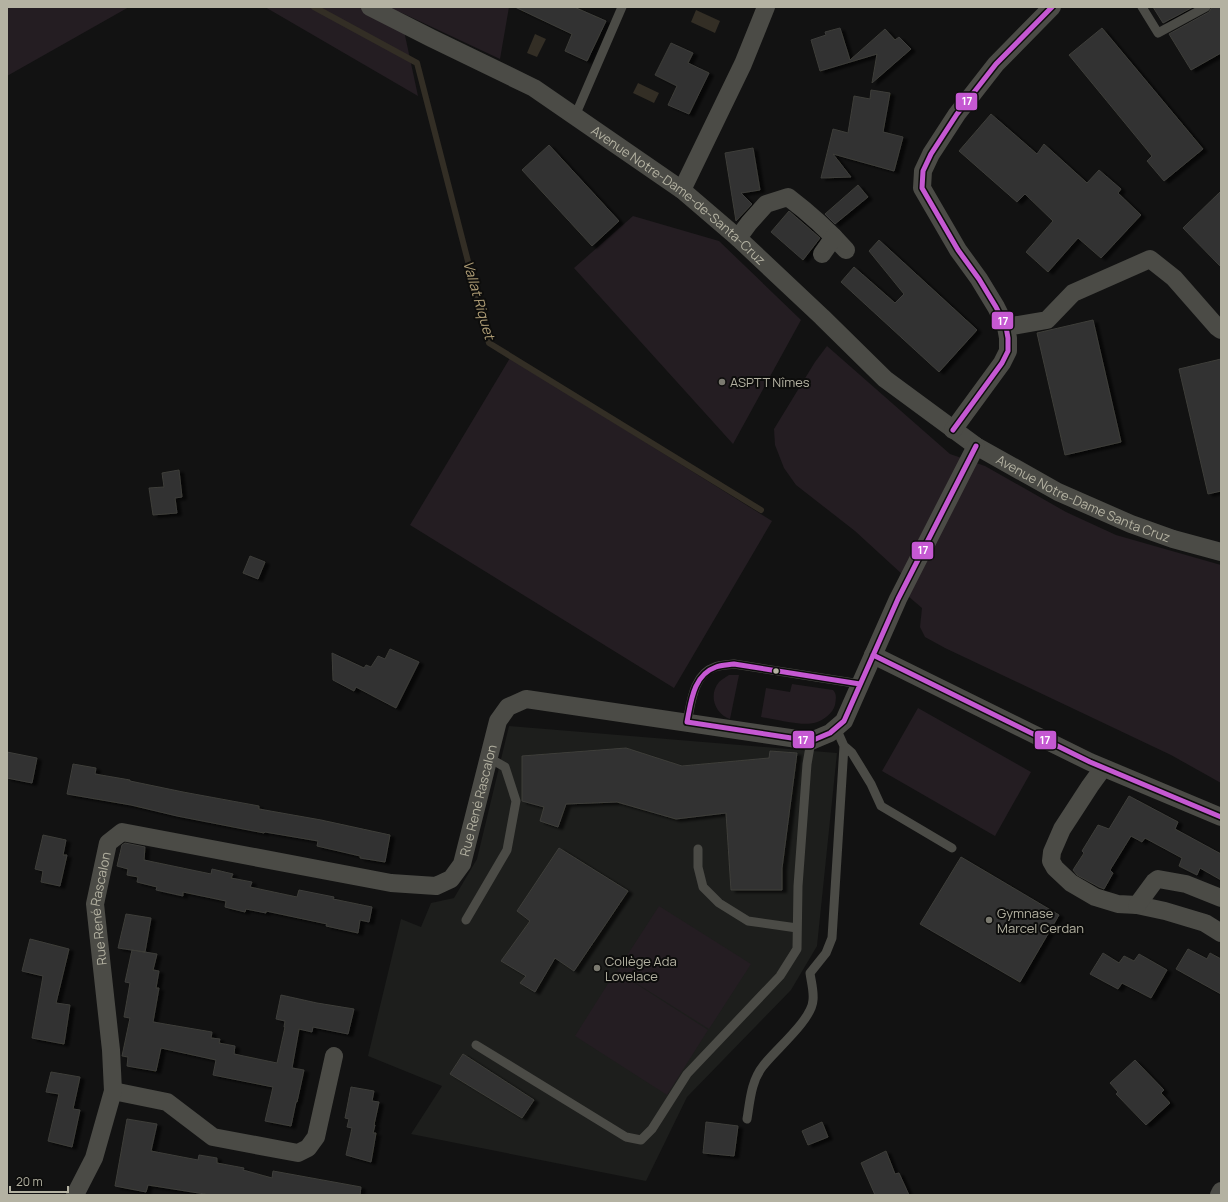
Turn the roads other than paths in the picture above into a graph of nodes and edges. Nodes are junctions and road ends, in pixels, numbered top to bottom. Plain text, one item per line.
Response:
1 (622, 7) edge
2 (766, 7) edge
3 (1052, 7) edge
4 (1142, 7) edge
5 (1206, 7) edge
6 (377, 9) edge
7 (575, 116) junction
8 (682, 190) junction
9 (738, 238) junction
10 (822, 254) dead end
11 (1006, 327) junction
12 (1221, 330) edge
13 (953, 430) junction
14 (976, 446) junction
15 (1221, 552) edge
16 (873, 655) junction
17 (860, 684) junction
18 (687, 722) junction
19 (836, 728) junction
20 (811, 741) junction
21 (844, 746) junction
22 (488, 758) junction
23 (1103, 768) junction
24 (1221, 817) edge
25 (952, 848) dead end
26 (698, 849) dead end
27 (1221, 898) edge
28 (1137, 905) junction
29 (466, 920) dead end
30 (797, 928) junction
31 (1221, 932) edge
32 (476, 1045) dead end
33 (334, 1056) dead end
34 (113, 1092) junction
35 (747, 1119) dead end
36 (1221, 1191) edge
37 (75, 1195) edge
38 (1220, 1195) edge

1 - 7 lane
2 - 8 street
3 - 11 street
4 - 5 lane
6 - 7 street, Avenue Notre-Dame-de-Santa-Cruz
7 - 8 street, Avenue Notre-Dame-de-Santa-Cruz
8 - 9 street, Avenue Notre-Dame-de-Santa-Cruz
9 - 10 street
9 - 13 street, Avenue Notre-Dame-de-Santa-Cruz
11 - 12 street
11 - 13 street
13 - 14 street, Avenue Notre-Dame Santa Cruz
14 - 15 street, Avenue Notre-Dame Santa Cruz
14 - 16 street
16 - 17 street
16 - 23 street
17 - 18 lane
17 - 19 street
18 - 20 street, Rue René Rascalon
18 - 22 street, Rue René Rascalon
19 - 20 street
19 - 21 lane
20 - 30 lane
21 - 25 lane
21 - 35 lane
22 - 29 lane
22 - 34 street, Rue René Rascalon
23 - 24 street
23 - 28 street
26 - 30 lane
27 - 28 street
28 - 31 street
30 - 32 lane
33 - 34 street
34 - 37 street, Rue René Rascalon
36 - 38 street

